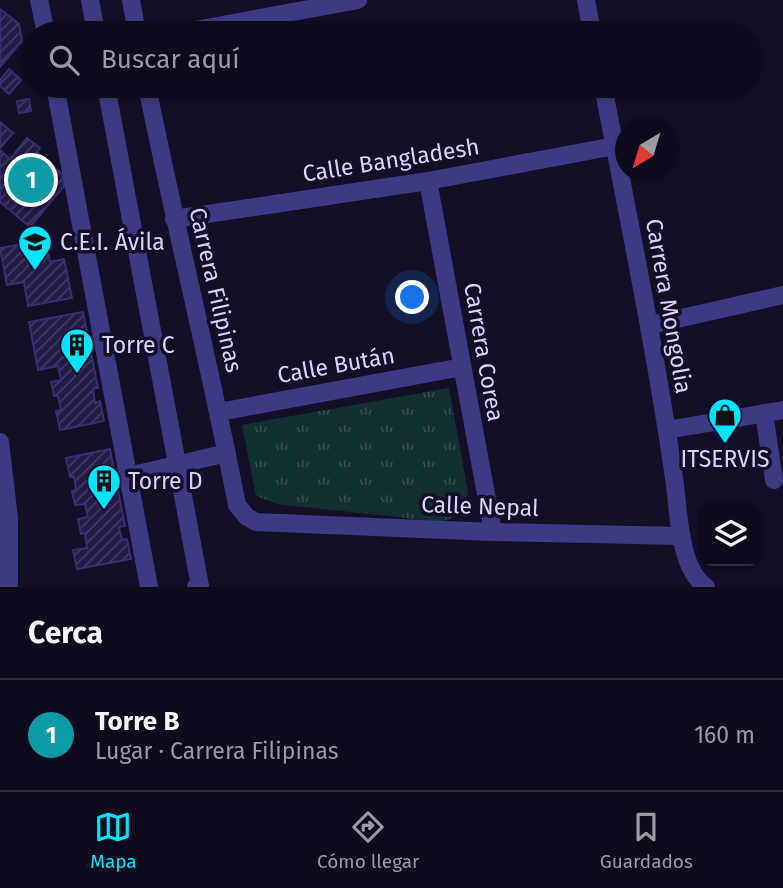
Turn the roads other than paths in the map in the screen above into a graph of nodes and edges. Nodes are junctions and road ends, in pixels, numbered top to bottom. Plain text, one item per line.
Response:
1 (39, 0) edge
2 (90, 0) edge
3 (131, 0) edge
4 (358, 0) edge
5 (586, 0) edge
6 (43, 21) edge
7 (94, 21) edge
8 (135, 21) edge
9 (244, 21) edge
10 (590, 21) edge
11 (57, 98) edge
12 (108, 98) edge
13 (149, 98) edge
14 (605, 98) edge
15 (615, 146) joint
16 (428, 181) junction
17 (622, 182) edge
18 (174, 219) junction
19 (783, 295) edge
20 (651, 325) junction
21 (462, 367) junction
22 (783, 410) edge
23 (219, 412) junction
24 (764, 413) junction
25 (667, 430) junction
26 (0, 442) edge
27 (227, 453) junction
28 (177, 465) junction
29 (129, 476) junction
30 (774, 480) dead end
31 (237, 505) joint
32 (493, 532) junction
33 (680, 536) junction
34 (9, 587) edge
35 (149, 587) edge
36 (196, 587) edge
37 (706, 587) edge

1 - 6 street
2 - 7 street
3 - 8 street
4 - 9 street
5 - 10 street
11 - 29 street
12 - 28 street
13 - 18 street, Carrera Filipinas
14 - 15 street, Carrera Mongolia
15 - 16 street, Calle Bangladesh
16 - 18 street, Calle Bangladesh
16 - 21 street, Carrera Corea
17 - 20 street, Carrera Mongolia
18 - 23 street, Carrera Filipinas
19 - 20 street
20 - 25 street, Carrera Mongolia
21 - 23 street, Calle Bután
21 - 32 street, Carrera Corea
22 - 24 street
23 - 27 street, Carrera Filipinas
24 - 25 street
24 - 30 street
25 - 33 street, Carrera Mongolia
26 - 34 street
27 - 28 street
27 - 31 street, Carrera Filipinas
28 - 29 street
28 - 36 street
29 - 35 street
31 - 32 street, Calle Nepal
32 - 33 street, Calle Nepal
33 - 37 street, Carrera Mongolia

